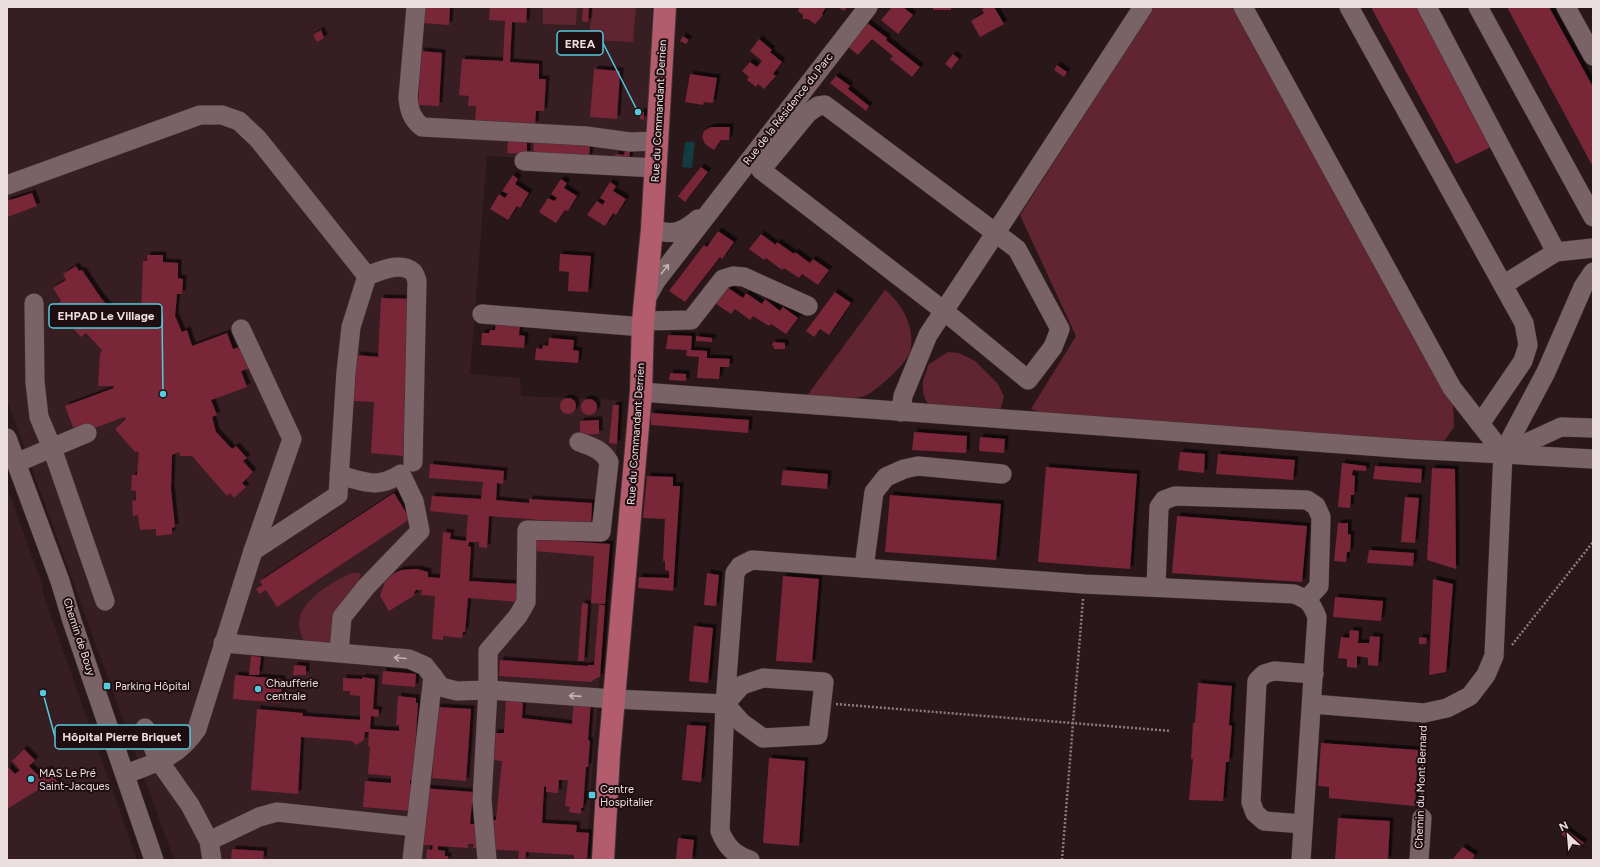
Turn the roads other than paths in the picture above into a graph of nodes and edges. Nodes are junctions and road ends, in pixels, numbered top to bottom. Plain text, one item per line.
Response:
1 (416, 7) edge
2 (665, 7) edge
3 (868, 7) edge
4 (1143, 7) edge
5 (1243, 7) edge
6 (1349, 7) edge
7 (1427, 7) edge
8 (1478, 7) edge
9 (1566, 7) edge
10 (1593, 56) edge
11 (657, 141) junction
12 (524, 161) dead end
13 (656, 168) junction
14 (7, 185) edge
15 (709, 211) junction
16 (1593, 217) edge
17 (652, 229) junction
18 (996, 233) junction
19 (1593, 248) edge
20 (1556, 252) junction
21 (1593, 272) edge
22 (367, 276) junction
23 (1503, 285) junction
24 (34, 303) dead end
25 (808, 306) dead end
26 (944, 311) junction
27 (482, 314) dead end
28 (644, 316) junction
29 (241, 329) dead end
30 (641, 392) junction
31 (901, 412) junction
32 (1480, 424) junction
33 (1593, 428) edge
34 (87, 433) dead end
35 (7, 438) edge
36 (579, 442) dead end
37 (52, 448) junction
38 (1504, 453) junction
39 (1593, 459) edge
40 (413, 462) dead end
41 (16, 463) junction
42 (1002, 474) dead end
43 (339, 475) junction
44 (253, 551) junction
45 (864, 568) junction
46 (1156, 587) junction
47 (1307, 599) junction
48 (105, 601) dead end
49 (223, 643) junction
50 (339, 652) junction
51 (1314, 674) junction
52 (432, 676) junction
53 (488, 690) junction
54 (614, 699) junction
55 (725, 704) junction
56 (1312, 704) junction
57 (145, 728) dead end
58 (159, 761) junction
59 (126, 774) junction
60 (1422, 818) road end
61 (1303, 824) junction
62 (416, 827) junction
63 (209, 841) junction
64 (154, 860) edge
65 (212, 860) edge
66 (412, 860) edge
67 (487, 860) edge
68 (603, 860) edge
69 (750, 860) edge
70 (1301, 860) edge
71 (1419, 860) edge

1 - 11 street
2 - 11 main road, Rue du Commandant Derrien
3 - 15 street, Rue de la Résidence du Parc
4 - 18 street
5 - 32 street
6 - 23 street
7 - 20 street
8 - 16 street
9 - 10 street
11 - 13 main road, Rue du Commandant Derrien
12 - 13 street
13 - 17 main road, Rue du Commandant Derrien
14 - 22 street
15 - 17 street, Rue de la Résidence du Parc
28 -> 15 street, Rue de la Résidence du Parc
17 - 28 main road, Rue du Commandant Derrien
18 - 26 street
18 - 26 street
18 - 26 street
19 - 20 street
20 - 23 street
21 - 38 street
22 - 40 street
22 - 43 street
23 - 32 street
24 - 37 street
25 - 28 street
26 - 31 street
27 - 28 street
28 - 30 main road, Rue du Commandant Derrien
29 - 44 street
30 - 31 street
30 - 54 main road, Rue du Commandant Derrien
31 - 38 street
32 - 38 street
33 - 38 street
34 - 37 street
35 - 41 street, Chemin de Bouy
36 - 53 street
37 - 41 street
37 - 48 street
38 - 39 street
38 - 56 street
41 - 59 street, Chemin de Bouy
42 - 45 street
43 - 44 street
43 - 50 street
44 - 49 street
45 - 46 street
45 - 55 street
46 - 47 street
46 - 47 street
47 - 51 street
49 - 50 street
49 - 58 street
52 -> 50 street
51 - 56 street
51 - 61 street
52 - 53 street
52 - 62 street
54 -> 53 street
53 - 67 street
54 - 55 street
54 - 68 main road, Rue du Commandant Derrien
55 - 55 street
55 - 69 street
56 - 61 street
57 - 58 street
58 - 59 street
58 - 63 street
59 - 64 street, Chemin de Bouy
60 - 71 street, Chemin du Mont Bernard
61 - 70 street
62 - 63 street
62 - 66 street
63 - 65 street

